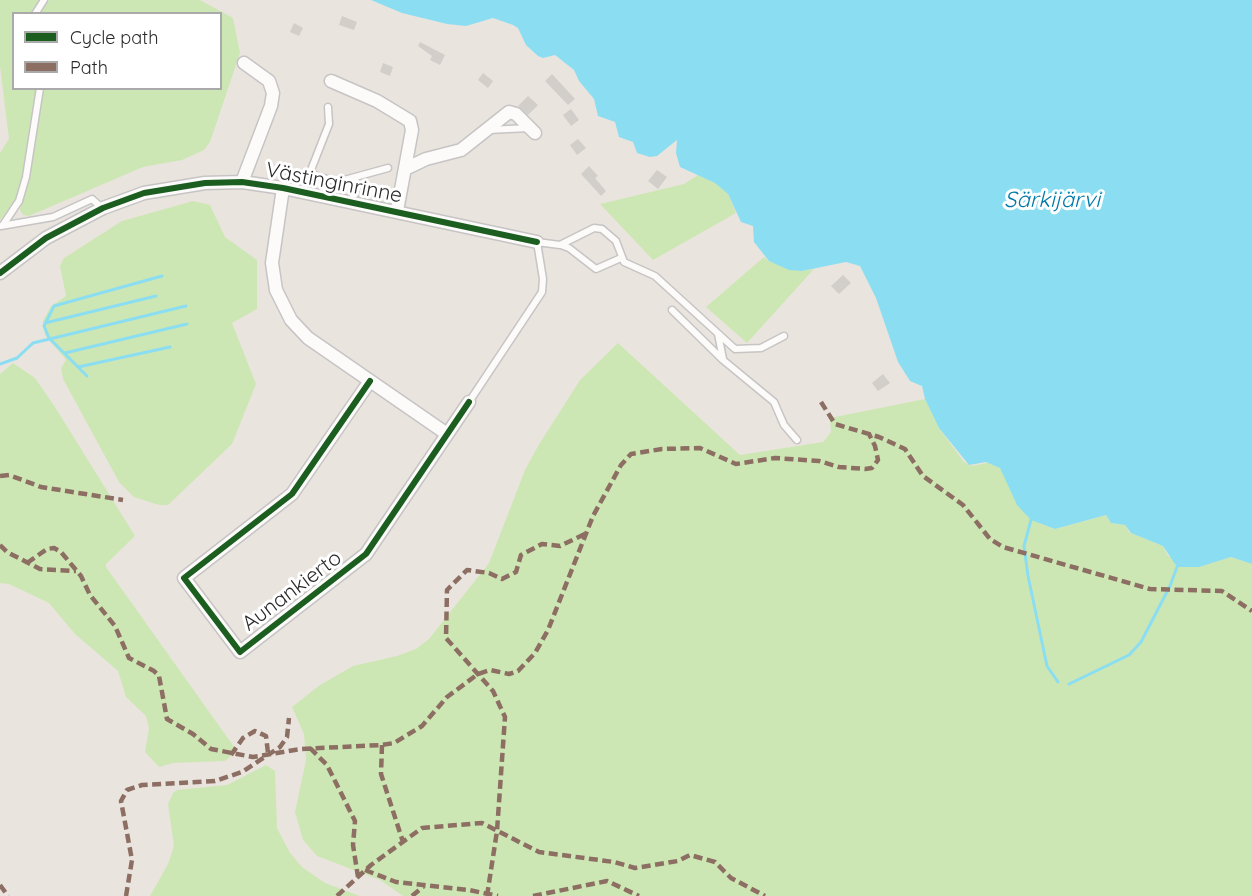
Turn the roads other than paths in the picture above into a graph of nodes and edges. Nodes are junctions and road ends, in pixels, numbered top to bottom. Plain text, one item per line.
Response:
1 (244, 63) dead end
2 (331, 81) dead end
3 (40, 90) edge
4 (328, 107) dead end
5 (532, 130) dead end
6 (388, 168) dead end
7 (405, 169) junction
8 (349, 179) junction
9 (242, 182) junction
10 (283, 188) junction
11 (351, 202) junction
12 (103, 208) junction
13 (397, 211) junction
14 (2, 226) edge
15 (537, 242) junction
16 (560, 245) junction
17 (621, 258) junction
18 (0, 273) edge
19 (672, 310) dead end
20 (718, 333) junction
21 (783, 336) dead end
22 (723, 360) junction
23 (370, 381) junction
24 (469, 402) joint
25 (447, 434) junction
26 (797, 440) dead end

1 - 9 street
2 - 7 street
3 - 14 lane
4 - 8 lane
5 - 7 street
6 - 8 lane
7 - 13 street
8 - 11 lane
9 - 10 street, Västinginrinne
9 - 12 street, Västinginrinne
10 - 11 street, Västinginrinne
10 - 23 street
11 - 13 street, Västinginrinne
12 - 14 lane
12 - 18 street, Västinginrinne
13 - 15 street, Västinginrinne
15 - 16 lane
15 - 24 lane
16 - 17 lane
16 - 17 lane
17 - 20 lane
19 - 22 lane
20 - 21 lane
20 - 22 lane
22 - 26 lane
23 - 25 street
23 - 25 street, Aunankierto
24 - 25 street, Aunankierto

